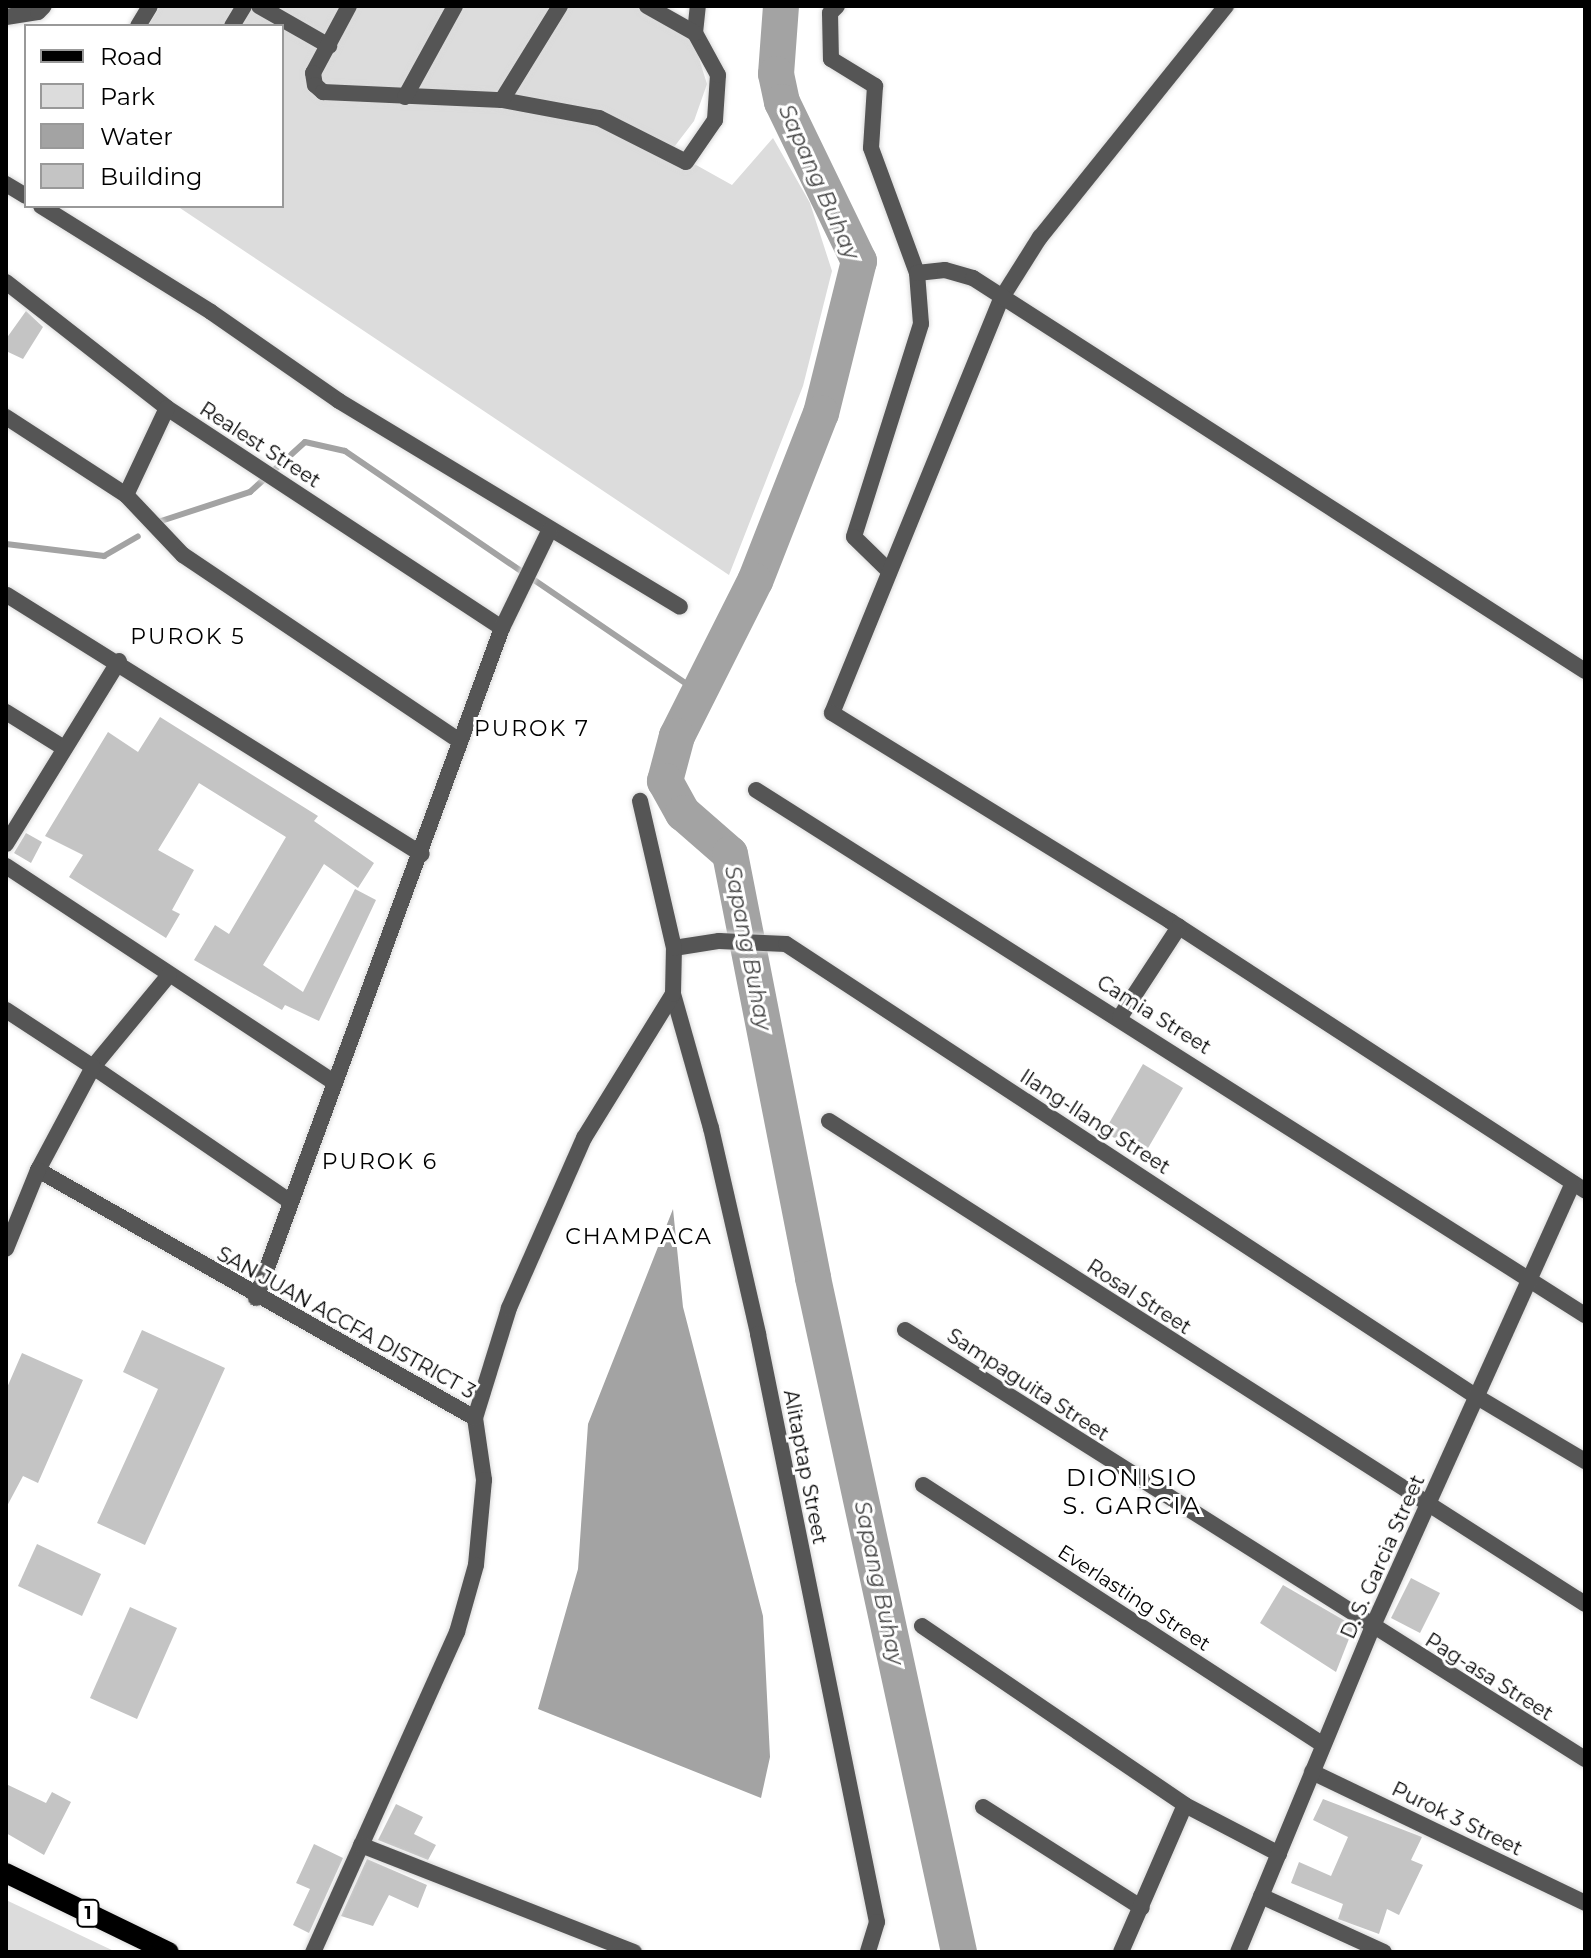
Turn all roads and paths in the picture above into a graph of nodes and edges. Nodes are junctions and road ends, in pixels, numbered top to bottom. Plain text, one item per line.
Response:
1 (44, 6) edge
2 (150, 6) edge
3 (244, 6) edge
4 (259, 6) edge
5 (349, 6) edge
6 (455, 6) edge
7 (560, 6) edge
8 (647, 6) edge
9 (698, 6) edge
10 (837, 6) edge
11 (1226, 6) edge
12 (6, 17) edge
13 (139, 24) edge
14 (233, 24) edge
15 (695, 33) junction
16 (329, 46) junction
17 (405, 97) junction
18 (502, 100) junction
19 (6, 184) edge
20 (24, 195) edge
21 (44, 208) edge
22 (917, 273) junction
23 (6, 282) edge
24 (1001, 299) junction
25 (167, 408) junction
26 (6, 417) edge
27 (126, 495) junction
28 (549, 531) junction
29 (889, 571) junction
30 (7, 595) edge
31 (680, 607) dead end
32 (502, 628) junction
33 (119, 661) junction
34 (1585, 671) edge
35 (6, 712) edge
36 (460, 741) junction
37 (64, 748) junction
38 (756, 790) dead end
39 (640, 801) dead end
40 (6, 844) edge
41 (422, 854) junction
42 (6, 866) edge
43 (1179, 927) junction
44 (674, 948) junction
45 (169, 975) junction
46 (673, 994) junction
47 (6, 1010) edge
48 (1120, 1017) junction
49 (93, 1067) junction
50 (333, 1082) junction
51 (829, 1121) dead end
52 (38, 1170) junction
53 (1579, 1187) edge
54 (288, 1200) junction
55 (6, 1249) edge
56 (1528, 1279) junction
57 (256, 1298) junction
58 (1585, 1315) edge
59 (905, 1330) dead end
60 (1477, 1397) junction
61 (475, 1418) junction
62 (1585, 1461) edge
63 (923, 1485) dead end
64 (1427, 1507) junction
65 (1585, 1604) edge
66 (922, 1626) dead end
67 (1372, 1628) junction
68 (1323, 1745) junction
69 (1585, 1759) edge
70 (1312, 1772) junction
71 (1185, 1805) junction
72 (983, 1807) dead end
73 (361, 1845) junction
74 (1279, 1854) junction
75 (6, 1873) edge
76 (1261, 1896) junction
77 (1585, 1903) edge
78 (1142, 1908) junction
79 (169, 1952) edge
80 (313, 1952) edge
81 (634, 1952) edge
82 (868, 1952) edge
83 (1121, 1952) edge
84 (1238, 1952) edge
85 (1384, 1952) edge

1 - 12 street
2 - 13 street
3 - 14 street
4 - 16 street
5 - 16 street
6 - 17 street
7 - 18 street
8 - 15 street
9 - 15 street
10 - 22 street
11 - 24 street
15 - 18 street
16 - 17 street
17 - 18 street
19 - 20 street
21 - 28 street
22 - 24 street
22 - 29 street
23 - 25 street, Realest Street
24 - 29 street
24 - 34 street
25 - 27 street
25 - 32 street, Realest Street
26 - 27 street
27 - 36 street
28 - 31 street
28 - 32 street
29 - 43 street
30 - 33 street
32 - 36 street
33 - 37 street
33 - 41 street
35 - 37 street
36 - 41 street
37 - 40 street
38 - 48 street, Camia Street
39 - 44 street, Alitaptap Street
41 - 50 street
42 - 45 street
43 - 48 street
43 - 53 street
44 - 46 street, Alitaptap Street
44 - 60 street, Ilang-Ilang Street
45 - 49 street
45 - 50 street
46 - 61 street
46 - 82 street, Alitaptap Street
47 - 49 street
48 - 56 street, Camia Street
49 - 52 street
49 - 54 street
50 - 54 street
51 - 64 street, Rosal Street
52 - 55 street
52 - 57 street, SAN JUAN ACCFA DISTRICT 3
53 - 56 street, D. S. Garcia Street
54 - 57 street
56 - 58 street, Camia Street
56 - 60 street, D. S. Garcia Street
57 - 61 street, SAN JUAN ACCFA DISTRICT 3
59 - 67 street, Sampaguita Street
60 - 62 street, Ilang-Ilang Street
60 - 64 street, D. S. Garcia Street
61 - 73 street, SAN JUAN ACCFA DISTRICT 3
63 - 68 street, Everlasting Street
64 - 65 street, Rosal Street
64 - 67 street, D. S. Garcia Street
66 - 71 street
67 - 68 street, D. S. Garcia Street
67 - 69 street, Pag-asa Street
68 - 70 street, D. S. Garcia Street
70 - 74 street, D. S. Garcia Street
70 - 77 street, Purok 3 Street
71 - 74 street
71 - 78 street
72 - 78 street
73 - 80 street, SAN JUAN ACCFA DISTRICT 3
73 - 81 street
74 - 76 street, D. S. Garcia Street
75 - 79 main road, 1
76 - 84 street, D. S. Garcia Street
76 - 85 street
78 - 83 street

